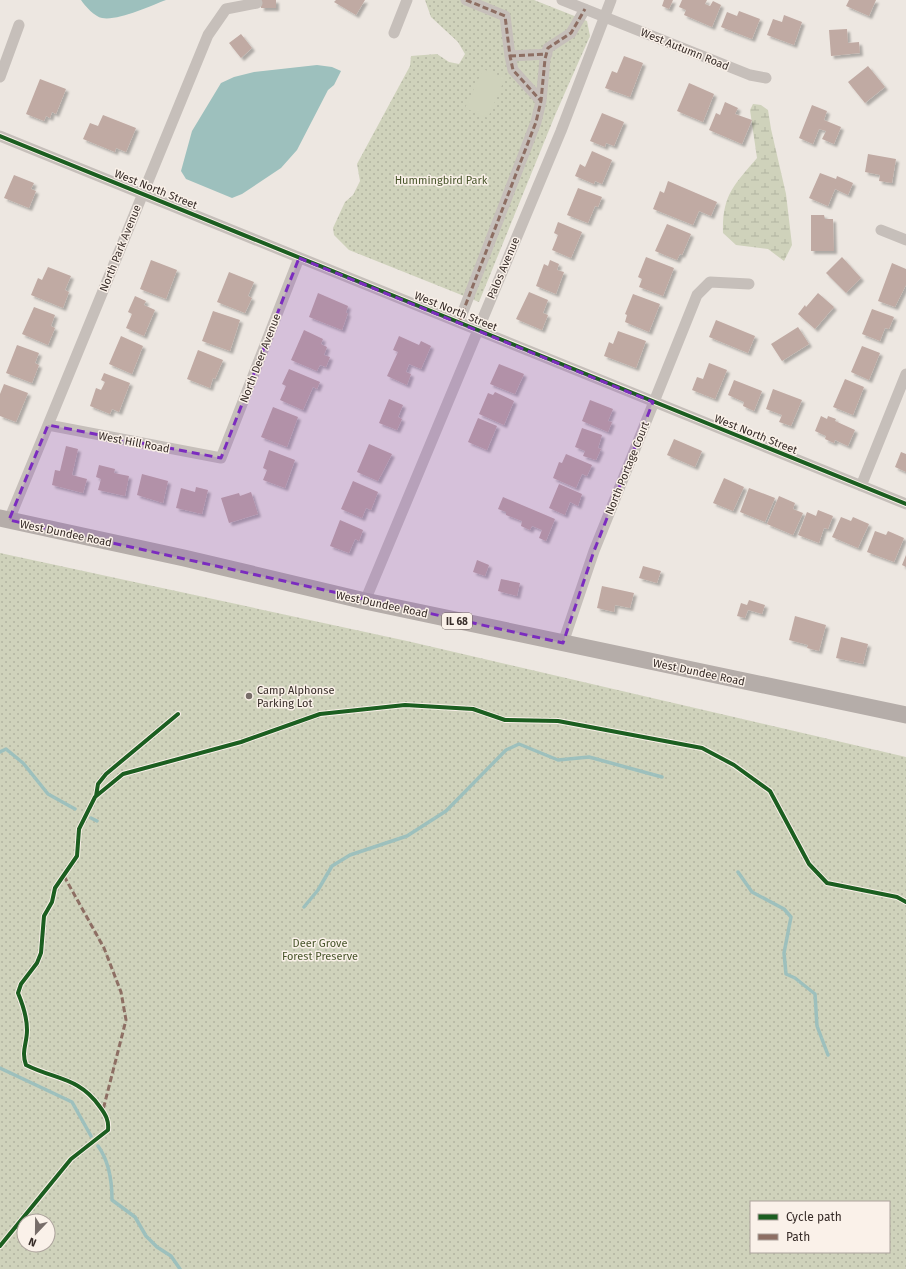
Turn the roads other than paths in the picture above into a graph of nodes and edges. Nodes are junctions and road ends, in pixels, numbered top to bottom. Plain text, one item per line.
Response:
1 (407, 0) edge
2 (466, 0) edge
3 (562, 0) edge
4 (611, 0) edge
5 (257, 3) dead end
6 (585, 9) junction
7 (604, 17) junction
8 (19, 25) dead end
9 (394, 33) dead end
10 (547, 54) junction
11 (510, 56) junction
12 (0, 77) edge
13 (766, 78) dead end
14 (541, 102) junction
15 (0, 136) edge
16 (143, 193) junction
17 (881, 230) dead end
18 (906, 240) edge
19 (299, 258) junction
20 (749, 284) dead end
21 (459, 322) junction
22 (477, 329) junction
23 (906, 374) edge
24 (653, 402) junction
25 (48, 425) junction
26 (221, 458) joint
27 (862, 486) junction
28 (906, 504) edge
29 (4, 519) edge
30 (365, 601) junction
31 (563, 643) junction
32 (906, 715) edge

1 - 9 street
2 - 11 street
3 - 6 street, West Autumn Road
4 - 7 street, Palos Avenue
5 - 16 street, North Park Avenue
6 - 7 street, West Autumn Road
6 - 10 street
7 - 13 street, West Autumn Road
7 - 22 street, Palos Avenue
8 - 12 street
10 - 11 street
10 - 14 street
11 - 14 street
14 - 21 street
15 - 16 street, West North Street
16 - 19 street, West North Street
16 - 25 street, North Park Avenue
17 - 18 street
19 - 21 street, West North Street
19 - 26 street, North Deer Avenue
20 - 24 street, North Portage Court
21 - 22 street, West North Street
22 - 24 street, West North Street
22 - 30 street, Palos Avenue
23 - 27 street
24 - 27 street, West North Street
24 - 31 street, North Portage Court
25 - 26 street, West Hill Road
25 - 29 street, North Park Avenue
27 - 28 street, West North Street
29 - 30 main road, West Dundee Road / IL 68
30 - 31 main road, West Dundee Road / IL 68
31 - 32 main road, West Dundee Road / IL 68

